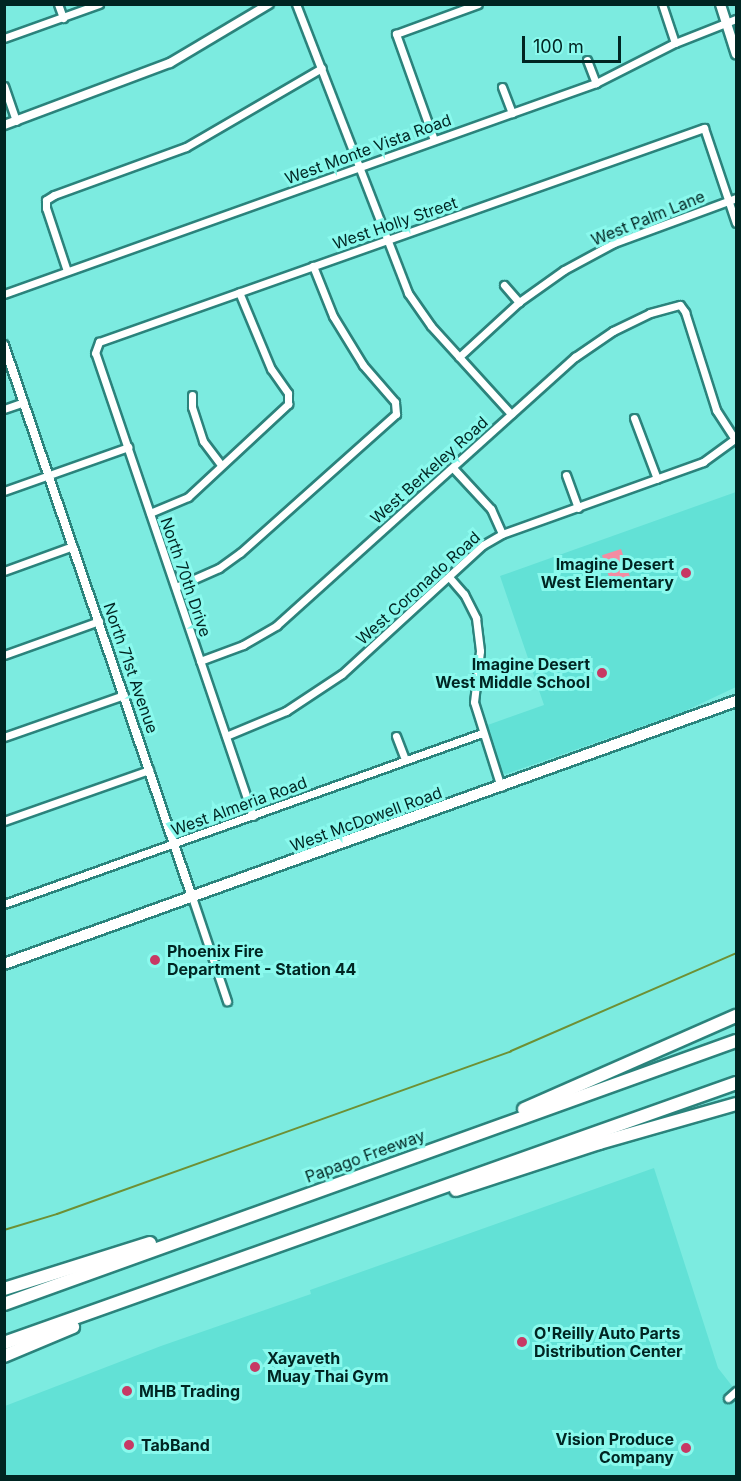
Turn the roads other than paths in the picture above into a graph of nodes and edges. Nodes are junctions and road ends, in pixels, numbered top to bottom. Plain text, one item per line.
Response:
1 (58, 4) edge
2 (99, 4) edge
3 (269, 4) edge
4 (296, 4) edge
5 (478, 4) edge
6 (662, 4) edge
7 (720, 4) edge
8 (63, 18) junction
9 (736, 19) edge
10 (726, 23) junction
11 (4, 38) edge
12 (675, 42) junction
13 (736, 54) edge
14 (586, 60) dead end
15 (322, 68) junction
16 (596, 83) junction
17 (4, 86) edge
18 (502, 87) dead end
19 (512, 113) junction
20 (16, 121) junction
21 (4, 125) edge
22 (434, 140) junction
23 (360, 166) junction
24 (733, 199) edge
25 (736, 223) edge
26 (387, 241) junction
27 (313, 266) junction
28 (67, 271) junction
29 (504, 285) dead end
30 (239, 292) junction
31 (4, 294) edge
32 (519, 302) junction
33 (4, 345) edge
34 (96, 346) joint
35 (459, 357) junction
36 (192, 395) dead end
37 (24, 402) junction
38 (4, 409) edge
39 (511, 414) junction
40 (634, 418) dead end
41 (736, 438) edge
42 (128, 447) junction
43 (221, 465) junction
44 (453, 468) junction
45 (49, 475) junction
46 (566, 475) dead end
47 (657, 479) junction
48 (4, 491) edge
49 (578, 508) junction
50 (150, 513) junction
51 (502, 534) junction
52 (73, 546) junction
53 (4, 571) edge
54 (449, 577) junction
55 (176, 587) junction
56 (99, 621) junction
57 (4, 655) edge
58 (200, 661) junction
59 (124, 695) junction
60 (736, 701) edge
61 (482, 733) junction
62 (396, 735) dead end
63 (4, 736) edge
64 (226, 736) junction
65 (405, 759) junction
66 (149, 770) junction
67 (501, 787) junction
68 (253, 816) junction
69 (4, 821) edge
70 (174, 844) junction
71 (192, 897) junction
72 (4, 904) edge
73 (4, 964) edge
74 (227, 1001) dead end
75 (736, 1016) edge
76 (736, 1041) edge
77 (736, 1083) edge
78 (736, 1104) edge
79 (452, 1142) junction
80 (380, 1209) junction
81 (250, 1216) junction
82 (182, 1281) junction
83 (4, 1289) edge
84 (4, 1304) edge
85 (4, 1343) edge
86 (4, 1356) edge
87 (736, 1391) edge
88 (728, 1398) dead end

1 - 8 street
2 - 8 street
3 - 20 street
4 - 15 street
5 - 22 street
6 - 12 street
7 - 10 main road
8 - 11 street
9 - 10 street, West Monte Vista Road
10 - 12 street, West Monte Vista Road
10 - 13 main road
12 - 16 street, West Monte Vista Road
14 - 16 street
15 - 23 street
15 - 28 street
16 - 19 street, West Monte Vista Road
17 - 20 street
18 - 19 street
19 - 22 street, West Monte Vista Road
20 - 21 street
22 - 23 street, West Monte Vista Road
23 - 26 street
23 - 28 street, West Monte Vista Road
24 - 25 street
24 - 26 street, West Holly Street
24 - 32 street, West Palm Lane
26 - 27 street, West Holly Street
26 - 35 street
27 - 30 street, West Holly Street
27 - 55 street
28 - 31 street, West Monte Vista Road
29 - 32 street
30 - 34 street, West Holly Street
30 - 43 street
32 - 35 street, West Palm Lane
33 - 37 street, North 71st Avenue
34 - 42 street, North 70th Drive
35 - 39 street
36 - 43 street
37 - 38 street
37 - 45 street, North 71st Avenue
39 - 41 street, West Berkeley Road
39 - 44 street, West Berkeley Road
40 - 47 street
41 - 47 street, West Coronado Road
42 - 45 street
42 - 50 street, North 70th Drive
43 - 50 street
44 - 51 street
44 - 58 street, West Berkeley Road
45 - 48 street
45 - 52 street, North 71st Avenue
46 - 49 street
47 - 49 street, West Coronado Road
49 - 51 street, West Coronado Road
50 - 55 street, North 70th Drive
51 - 54 street, West Coronado Road
52 - 53 street
52 - 56 street, North 71st Avenue
54 - 61 street
54 - 64 street, West Coronado Road
55 - 58 street, North 70th Drive
56 - 57 street
56 - 59 street, North 71st Avenue
58 - 64 street, North 70th Drive
59 - 63 street
59 - 66 street, North 71st Avenue
60 - 67 main road, West McDowell Road
61 - 65 street, West Almeria Road
61 - 67 street
62 - 65 street
64 - 68 street, North 70th Drive
65 - 68 street, West Almeria Road
66 - 69 street
66 - 70 street, North 71st Avenue
67 - 71 main road, West McDowell Road
68 - 70 street, West Almeria Road
70 - 71 street, North 71st Avenue
70 - 72 street, West Almeria Road
71 - 73 main road, West McDowell Road
71 - 74 street, North 71st Avenue
75 - 79 highway
76 - 79 highway, Papago Freeway
77 - 80 highway
78 - 80 highway
79 - 81 highway, Papago Freeway
80 - 82 highway
81 - 83 highway
81 - 84 highway, Papago Freeway
82 - 85 highway
82 - 86 highway
87 - 88 street

